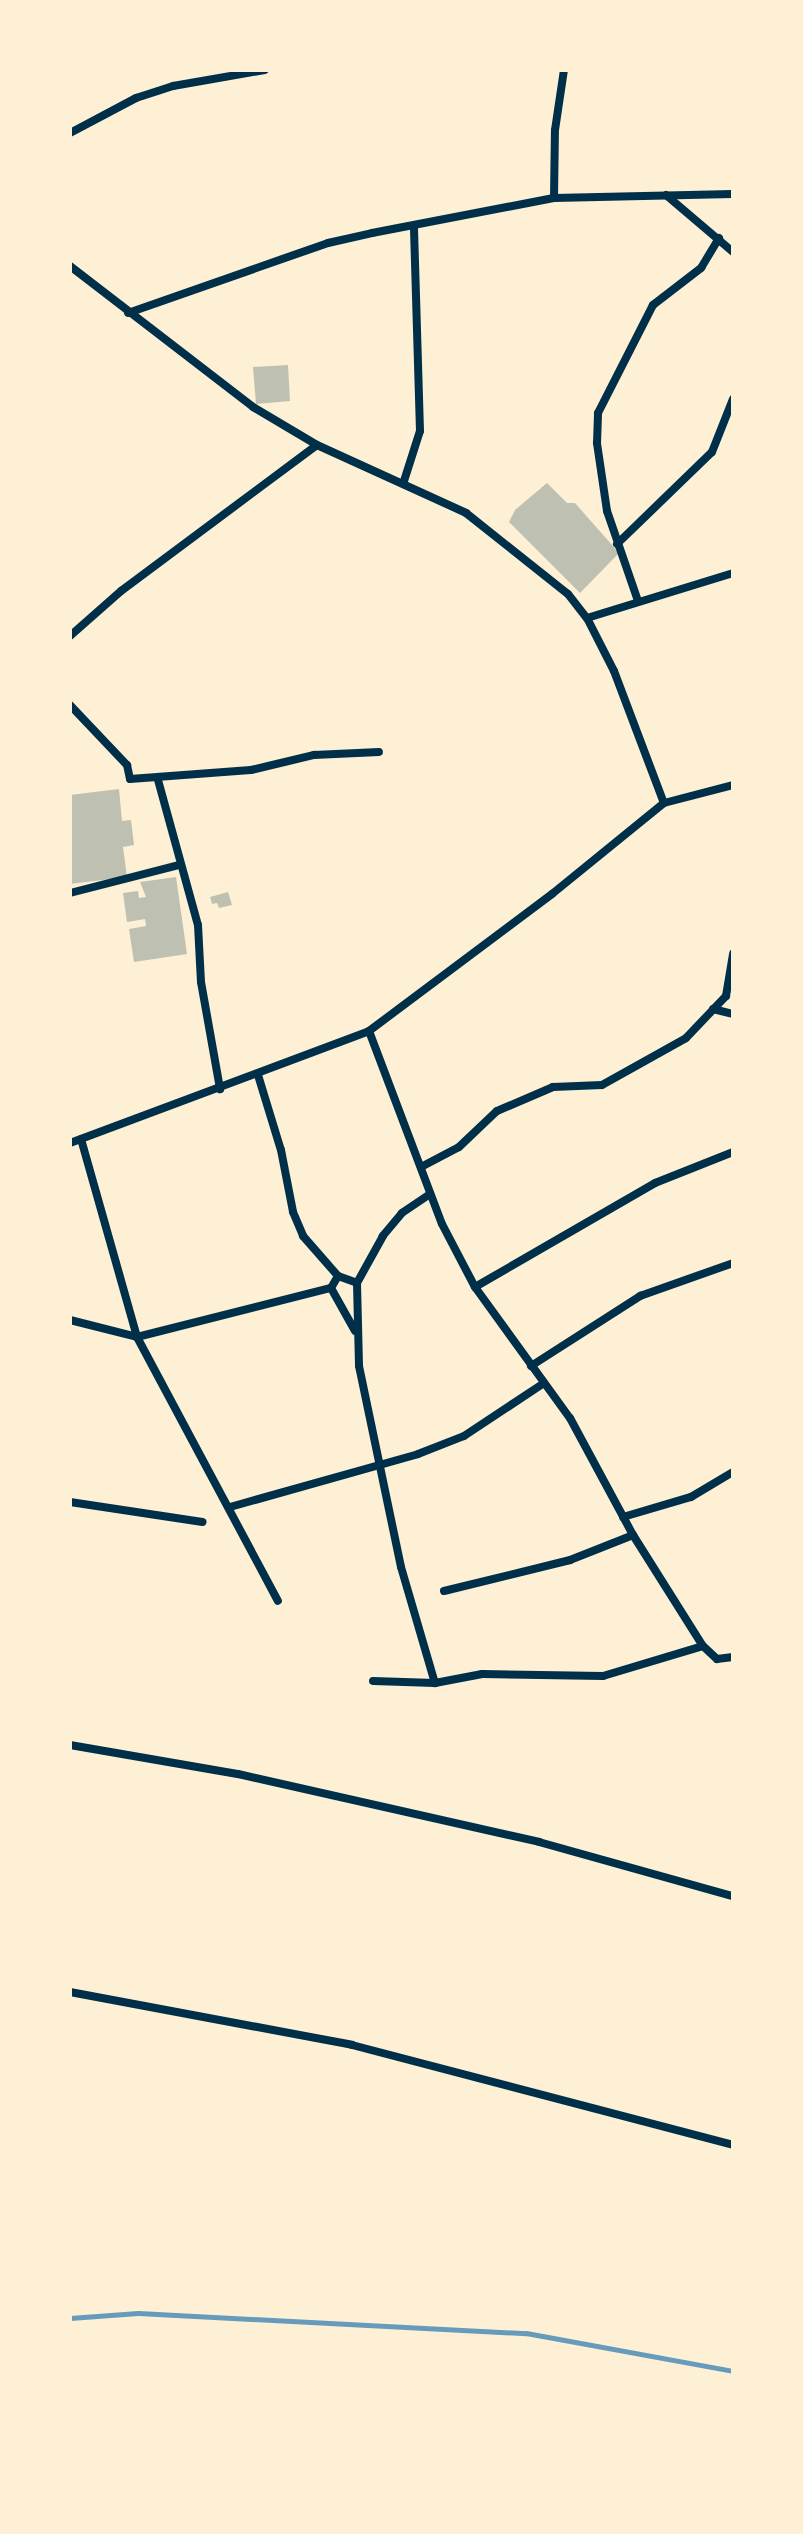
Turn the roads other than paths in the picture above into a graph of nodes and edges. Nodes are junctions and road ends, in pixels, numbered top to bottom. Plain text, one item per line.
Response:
1 (191, 70) edge
2 (265, 70) edge
3 (564, 70) edge
4 (193, 81) junction
5 (70, 133) edge
6 (733, 194) edge
7 (666, 195) junction
8 (554, 198) junction
9 (414, 227) junction
10 (720, 238) junction
11 (733, 252) edge
12 (70, 266) edge
13 (81, 277) junction
14 (70, 282) edge
15 (128, 312) junction
16 (733, 398) edge
17 (318, 445) junction
18 (404, 482) junction
19 (617, 544) junction
20 (733, 572) edge
21 (638, 601) junction
22 (588, 618) junction
23 (70, 636) edge
24 (70, 706) edge
25 (378, 752) dead end
26 (158, 780) junction
27 (733, 785) edge
28 (664, 803) junction
29 (180, 866) junction
30 (70, 893) edge
31 (733, 954) edge
32 (713, 1010) junction
33 (733, 1014) edge
34 (369, 1031) junction
35 (258, 1076) junction
36 (220, 1088) junction
37 (80, 1140) junction
38 (70, 1143) edge
39 (733, 1152) edge
40 (421, 1167) junction
41 (430, 1194) junction
42 (733, 1263) edge
43 (338, 1276) junction
44 (357, 1284) junction
45 (475, 1287) junction
46 (330, 1288) junction
47 (70, 1320) edge
48 (358, 1335) junction
49 (137, 1337) junction
50 (532, 1366) junction
51 (544, 1383) junction
52 (382, 1464) junction
53 (733, 1472) edge
54 (70, 1502) edge
55 (230, 1507) junction
56 (623, 1517) junction
57 (203, 1522) dead end
58 (633, 1535) junction
59 (444, 1591) dead end
60 (424, 1596) dead end
61 (278, 1600) dead end
62 (412, 1600) junction
63 (703, 1646) junction
64 (733, 1656) edge
65 (373, 1681) dead end
66 (435, 1683) junction
67 (70, 1744) edge
68 (733, 1896) edge
69 (70, 1992) edge
70 (733, 2145) edge

1 - 4 street
2 - 4 street
3 - 8 street
4 - 5 street
6 - 7 street
7 - 8 street
7 - 10 street
8 - 9 street
9 - 15 street
9 - 18 street
10 - 11 street
10 - 19 street
12 - 13 street
13 - 14 street
13 - 15 street
15 - 17 street
16 - 19 street
17 - 18 street
17 - 23 street
18 - 22 street
19 - 21 street
20 - 21 street
21 - 22 street
22 - 28 street
24 - 26 street
25 - 26 street
26 - 29 street
27 - 28 street
28 - 34 street
29 - 30 street
29 - 36 street
31 - 32 street
32 - 33 street
32 - 40 street
34 - 35 street
34 - 40 street
35 - 36 street
35 - 43 street
36 - 37 street
37 - 38 street
37 - 49 street
39 - 45 street
40 - 41 street
41 - 44 street
41 - 45 street
42 - 50 street
43 - 44 street
43 - 46 street
44 - 48 street
45 - 50 street
46 - 48 street
46 - 49 street
47 - 49 street
48 - 52 street
49 - 55 street
50 - 51 street
51 - 52 street
51 - 56 street
52 - 55 street
52 - 62 street
53 - 56 street
54 - 57 street
55 - 61 street
56 - 58 street
58 - 59 street
58 - 63 street
60 - 62 street
62 - 66 street
63 - 64 street
63 - 66 street
65 - 66 street
67 - 68 street
69 - 70 street

